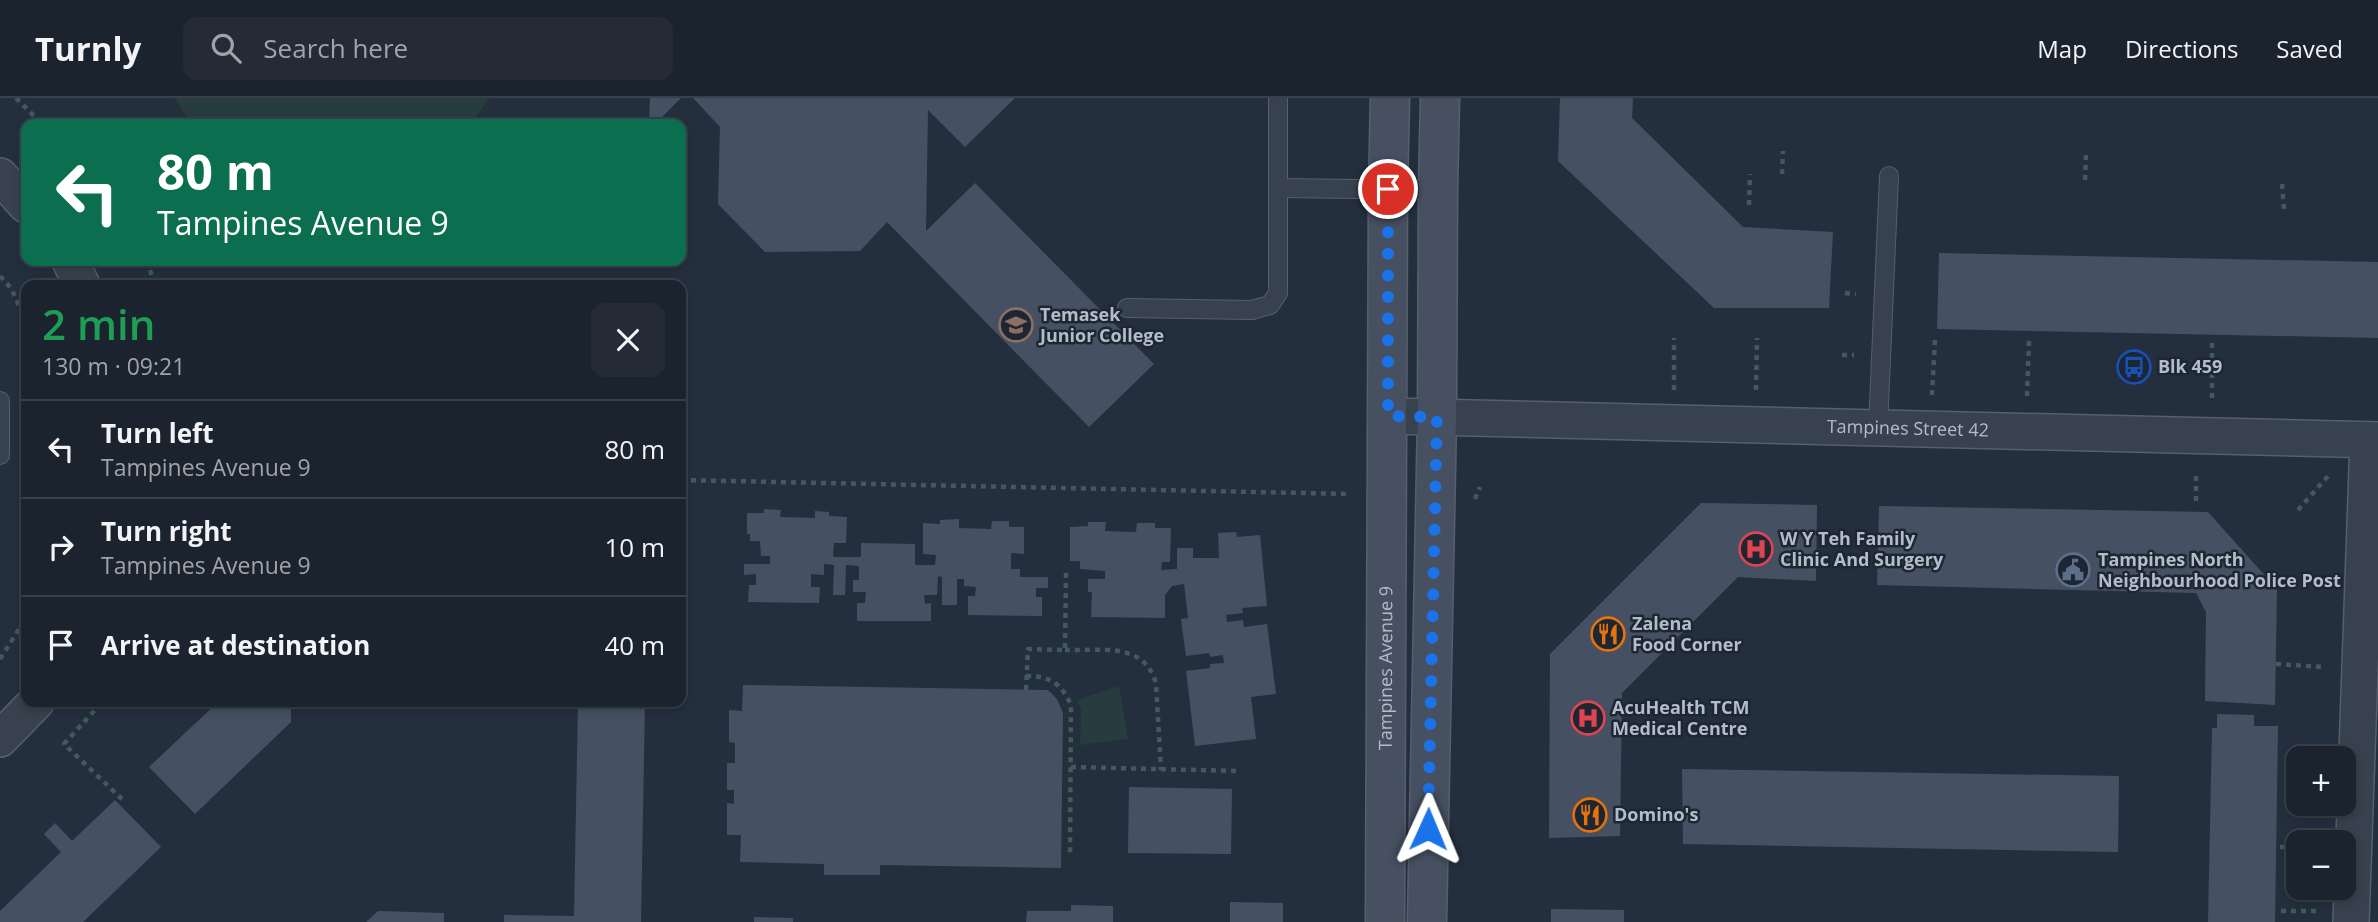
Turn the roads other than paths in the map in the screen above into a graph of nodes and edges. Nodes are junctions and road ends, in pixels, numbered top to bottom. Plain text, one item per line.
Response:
1 (1278, 98) edge
2 (1390, 98) edge
3 (1440, 98) edge
4 (0, 176) edge
5 (1889, 176) dead end
6 (1279, 188) junction
7 (1388, 189) junction
8 (1438, 190) junction
9 (21, 199) edge
10 (1127, 308) dead end
11 (0, 401) edge
12 (1388, 416) junction
13 (1437, 417) junction
14 (1878, 427) junction
15 (2373, 440) edge
16 (0, 455) edge
17 (31, 707) edge
18 (0, 739) edge
19 (1385, 922) edge
20 (1427, 922) edge
21 (2351, 922) edge

1 - 6 lane
2 - 7 main road, Tampines Avenue 9
3 - 8 main road
4 - 9 street
5 - 14 lane
6 - 7 lane
6 - 10 lane
7 - 8 lane
7 - 12 main road, Tampines Avenue 9
8 - 13 main road
11 - 16 lane
12 - 13 street
12 - 19 main road, Tampines Avenue 9
13 - 14 street, Tampines Street 42
13 - 20 main road
14 - 15 street, Tampines Street 42
15 - 21 street
17 - 18 street

